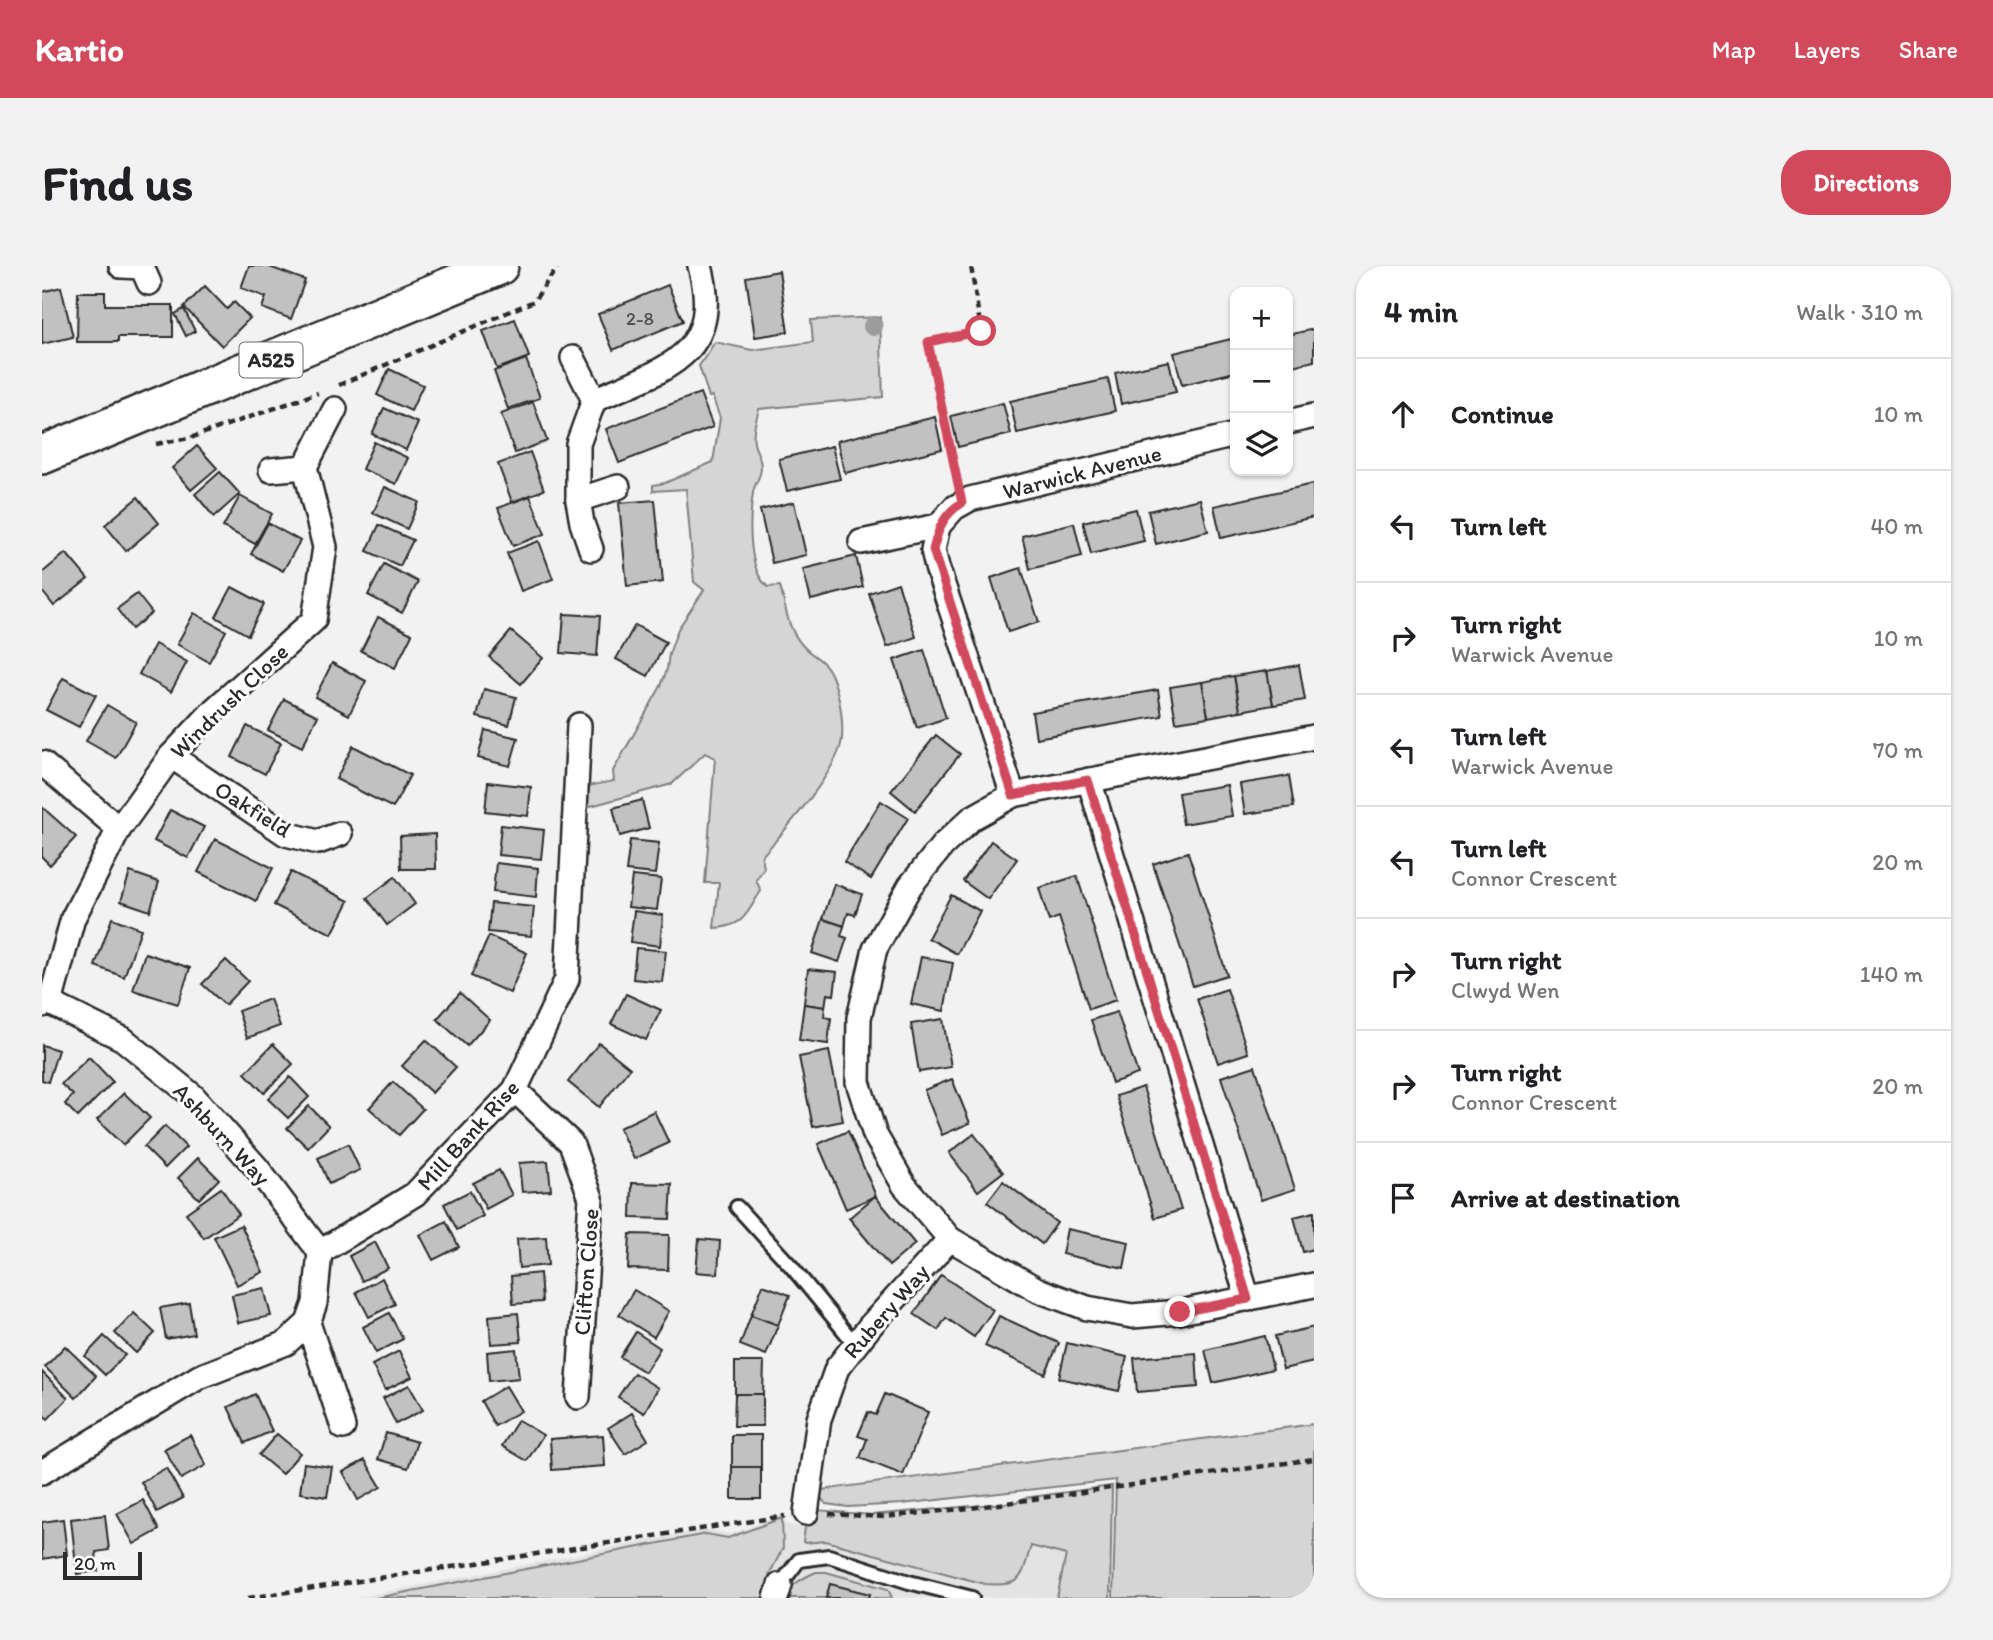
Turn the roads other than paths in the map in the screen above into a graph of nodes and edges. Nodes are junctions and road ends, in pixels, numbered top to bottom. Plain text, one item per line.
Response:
1 (499, 266) edge
2 (701, 266) edge
3 (573, 358) dead end
4 (594, 400) junction
5 (335, 410) dead end
6 (1314, 416) edge
7 (1293, 421) edge
8 (1230, 436) edge
9 (42, 455) edge
10 (305, 467) junction
11 (271, 470) dead end
12 (618, 486) dead end
13 (578, 500) junction
14 (939, 526) junction
15 (861, 541) dead end
16 (591, 549) dead end
17 (579, 725) dead end
18 (1314, 737) edge
19 (171, 756) junction
20 (42, 763) edge
21 (1088, 780) junction
22 (1013, 795) junction
23 (119, 829) junction
24 (340, 834) dead end
25 (46, 1004) edge
26 (515, 1090) junction
27 (737, 1207) dead end
28 (950, 1239) junction
29 (320, 1252) junction
30 (1314, 1285) edge
31 (1248, 1299) junction
32 (308, 1323) junction
33 (855, 1344) junction
34 (578, 1397) dead end
35 (342, 1427) dead end
36 (42, 1472) edge
37 (806, 1513) road end
38 (778, 1591) edge
39 (972, 1598) edge

1 - 9 main road, A525
2 - 4 street
3 - 4 street
4 - 13 street
5 - 10 street
6 - 7 street
8 - 14 street, Warwick Avenue
10 - 11 street
10 - 19 street, Windrush Close
12 - 13 street
13 - 16 street
14 - 15 street
14 - 22 street
17 - 26 street, Mill Bank Rise
18 - 21 street
19 - 23 street, Windrush Close
19 - 24 street, Oakfield
20 - 23 street
21 - 22 street
21 - 31 street
22 - 28 street
23 - 25 street, Windrush Close
25 - 29 street, Ashburn Way
26 - 29 street, Mill Bank Rise
26 - 34 street, Clifton Close
27 - 33 lane
28 - 31 street
28 - 33 street, Rubery Way
29 - 32 street
30 - 31 street
32 - 35 street
32 - 36 street
33 - 37 street, Rubery Way
38 - 39 lane

